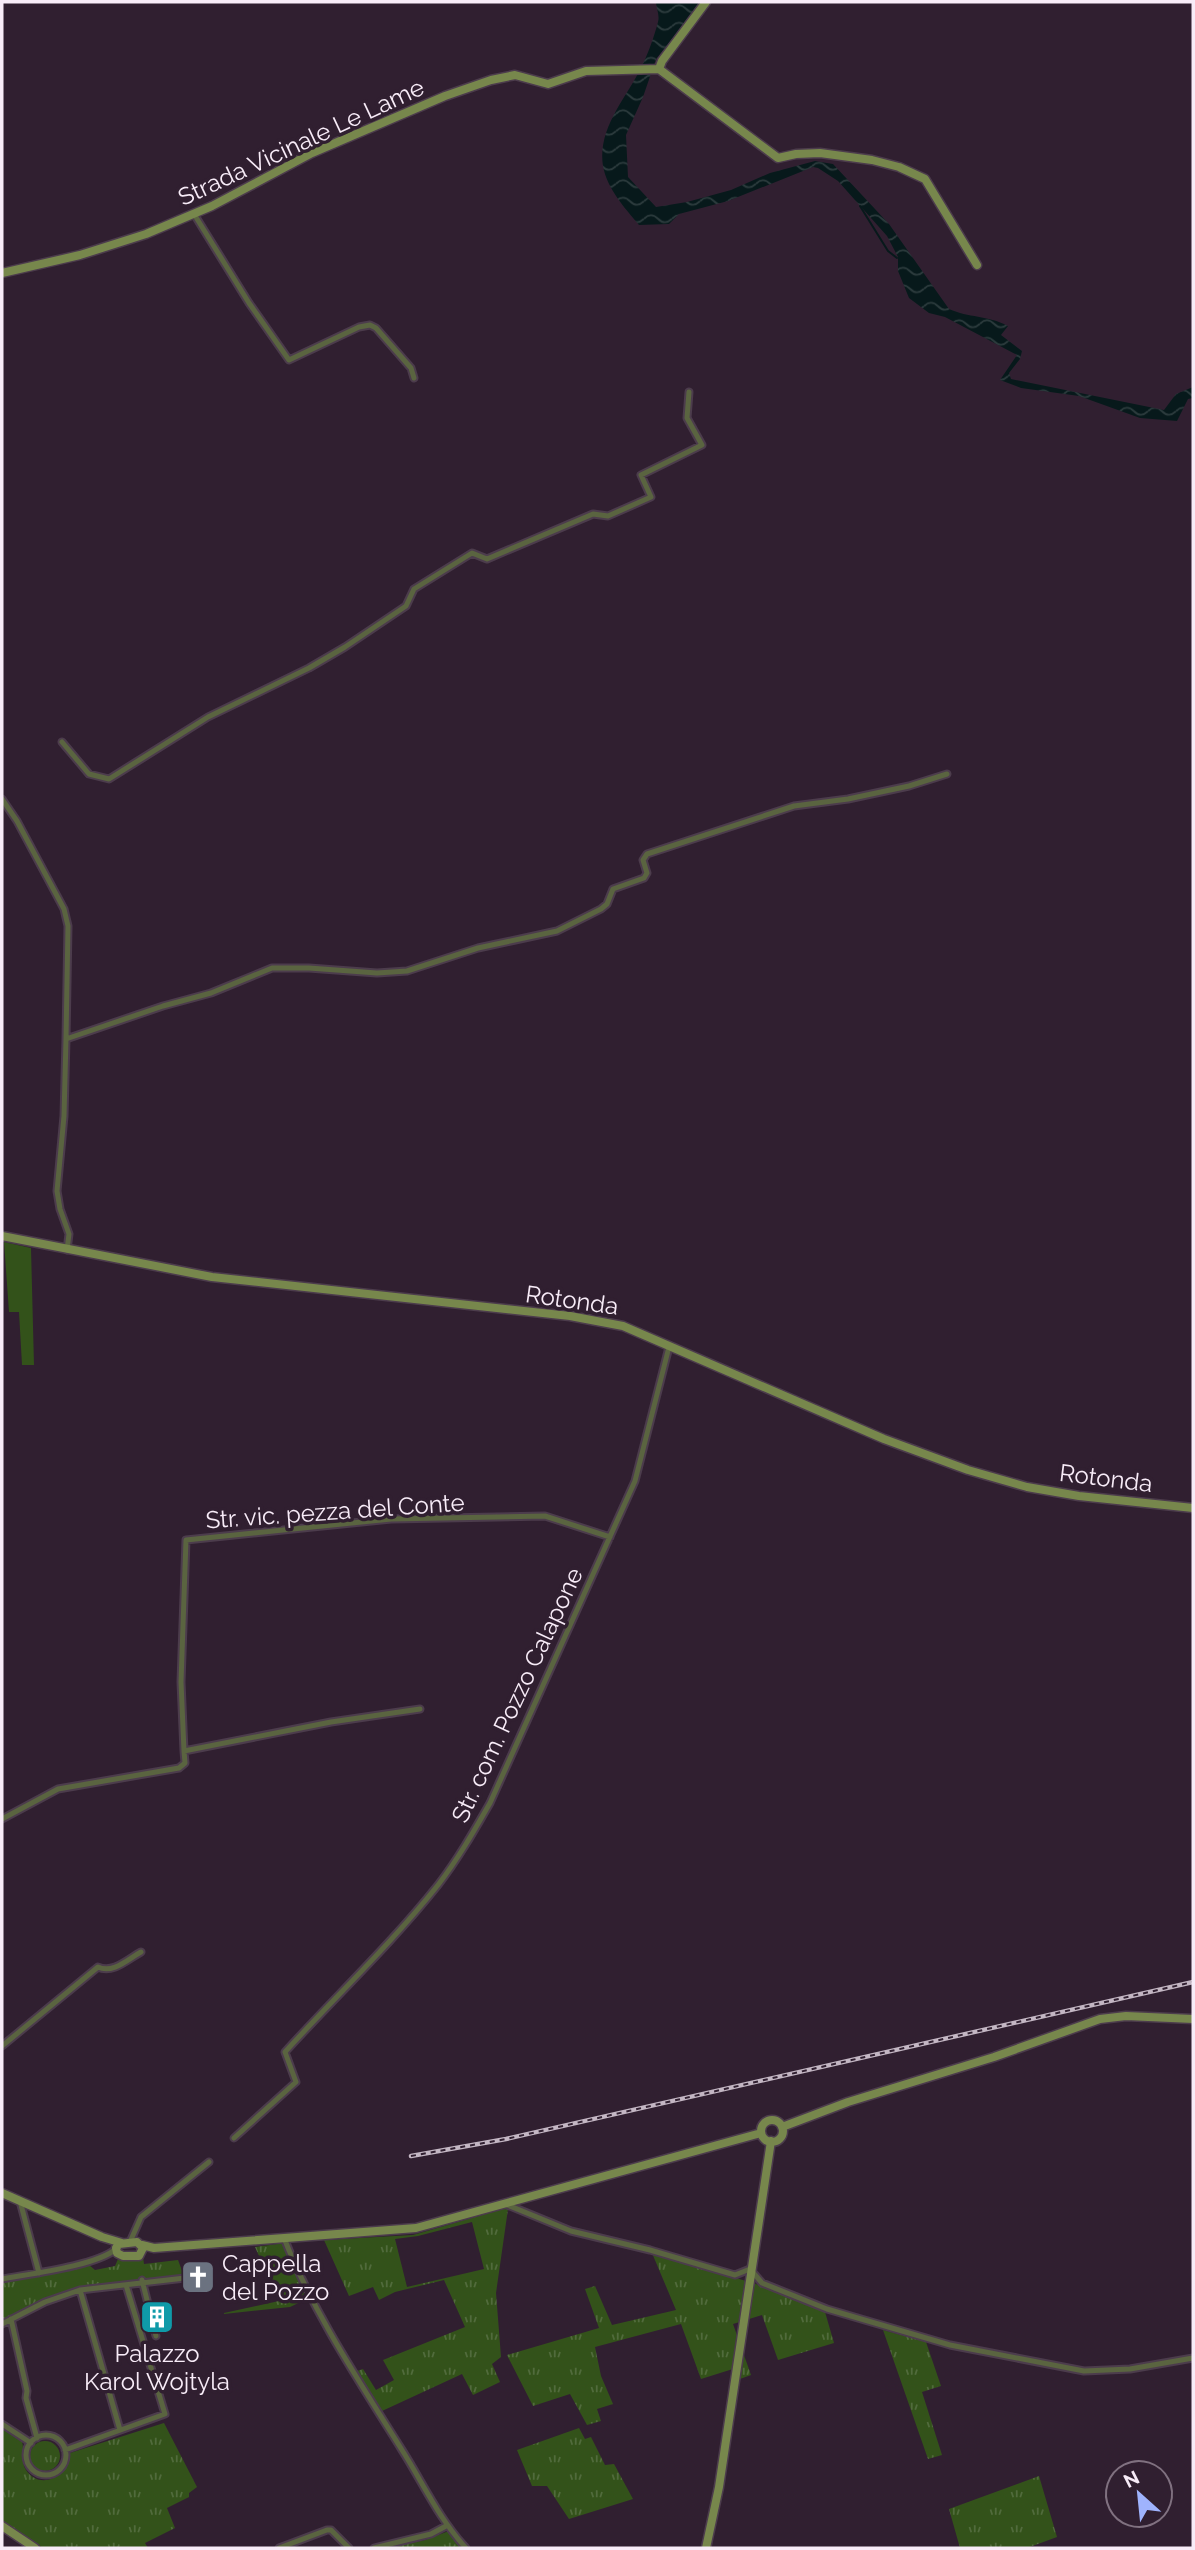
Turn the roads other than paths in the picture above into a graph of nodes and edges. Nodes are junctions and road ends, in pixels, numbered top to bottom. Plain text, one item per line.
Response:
1 (706, 2) edge
2 (659, 69) junction
3 (194, 214) junction
4 (977, 265) dead end
5 (2, 273) edge
6 (414, 378) dead end
7 (689, 391) dead end
8 (62, 742) dead end
9 (947, 774) dead end
10 (2, 799) edge
11 (66, 1039) junction
12 (2, 1236) edge
13 (67, 1250) junction
14 (669, 1347) junction
15 (1193, 1508) edge
16 (610, 1537) junction
17 (420, 1709) dead end
18 (184, 1751) junction
19 (2, 1819) edge
20 (141, 1952) dead end
21 (1193, 2019) edge
22 (2, 2046) edge
23 (782, 2127) junction
24 (761, 2133) junction
25 (234, 2138) dead end
26 (771, 2141) junction
27 (209, 2162) dead end
28 (2, 2193) edge
29 (20, 2201) junction
30 (505, 2204) junction
31 (138, 2226) junction
32 (284, 2238) junction
33 (142, 2247) junction
34 (121, 2248) junction
35 (750, 2269) junction
36 (39, 2273) junction
37 (185, 2278) dead end
38 (2, 2279) edge
39 (142, 2281) junction
40 (762, 2283) junction
41 (126, 2285) junction
42 (80, 2290) junction
43 (748, 2291) junction
44 (11, 2319) junction
45 (2, 2324) edge
46 (156, 2336) dead end
47 (1193, 2358) edge
48 (2, 2424) edge
49 (120, 2430) junction
50 (37, 2438) junction
51 (31, 2443) junction
52 (65, 2450) junction
53 (2, 2526) edge
54 (446, 2526) junction
55 (35, 2548) edge
56 (279, 2548) edge
57 (349, 2548) edge
58 (374, 2548) edge
59 (466, 2548) edge
60 (706, 2548) edge

1 - 2 main road
2 - 3 main road, Strada Vicinale Le Lame
2 - 4 main road
3 - 5 main road, Strada Vicinale Le Lame
3 - 6 street
7 - 8 street
9 - 11 street
10 - 11 street
11 - 13 street
12 - 13 main road, Rotonda
13 - 14 main road, Rotonda
14 - 15 main road, Rotonda
14 - 16 street, Str. com. Pozzo Calapone
16 - 18 street, Str. vic. pezza del Conte
16 - 25 street, Str. com. Pozzo Calapone
17 - 18 street
18 - 19 street
20 - 22 street
21 - 23 main road
23 - 24 main road
23 - 26 main road
24 - 26 main road
24 - 30 main road
26 - 35 main road
27 - 31 street
28 - 29 main road
29 - 34 main road
29 - 36 street
30 - 32 main road
30 - 35 street
31 - 33 street
31 - 34 street
32 - 33 main road
32 - 54 street
33 - 34 main road
33 - 34 main road
34 - 36 street
35 - 40 street
35 - 43 main road
36 - 38 street
37 - 39 street
39 - 41 street
39 - 46 street
40 - 43 street
40 - 47 street
41 - 42 street
41 - 49 street
42 - 44 street
42 - 49 street
43 - 60 main road
44 - 45 street
44 - 50 street
48 - 51 street
49 - 52 street
50 - 51 street
50 - 52 street
51 - 52 street
53 - 55 main road
54 - 58 street
54 - 59 street
56 - 57 street

